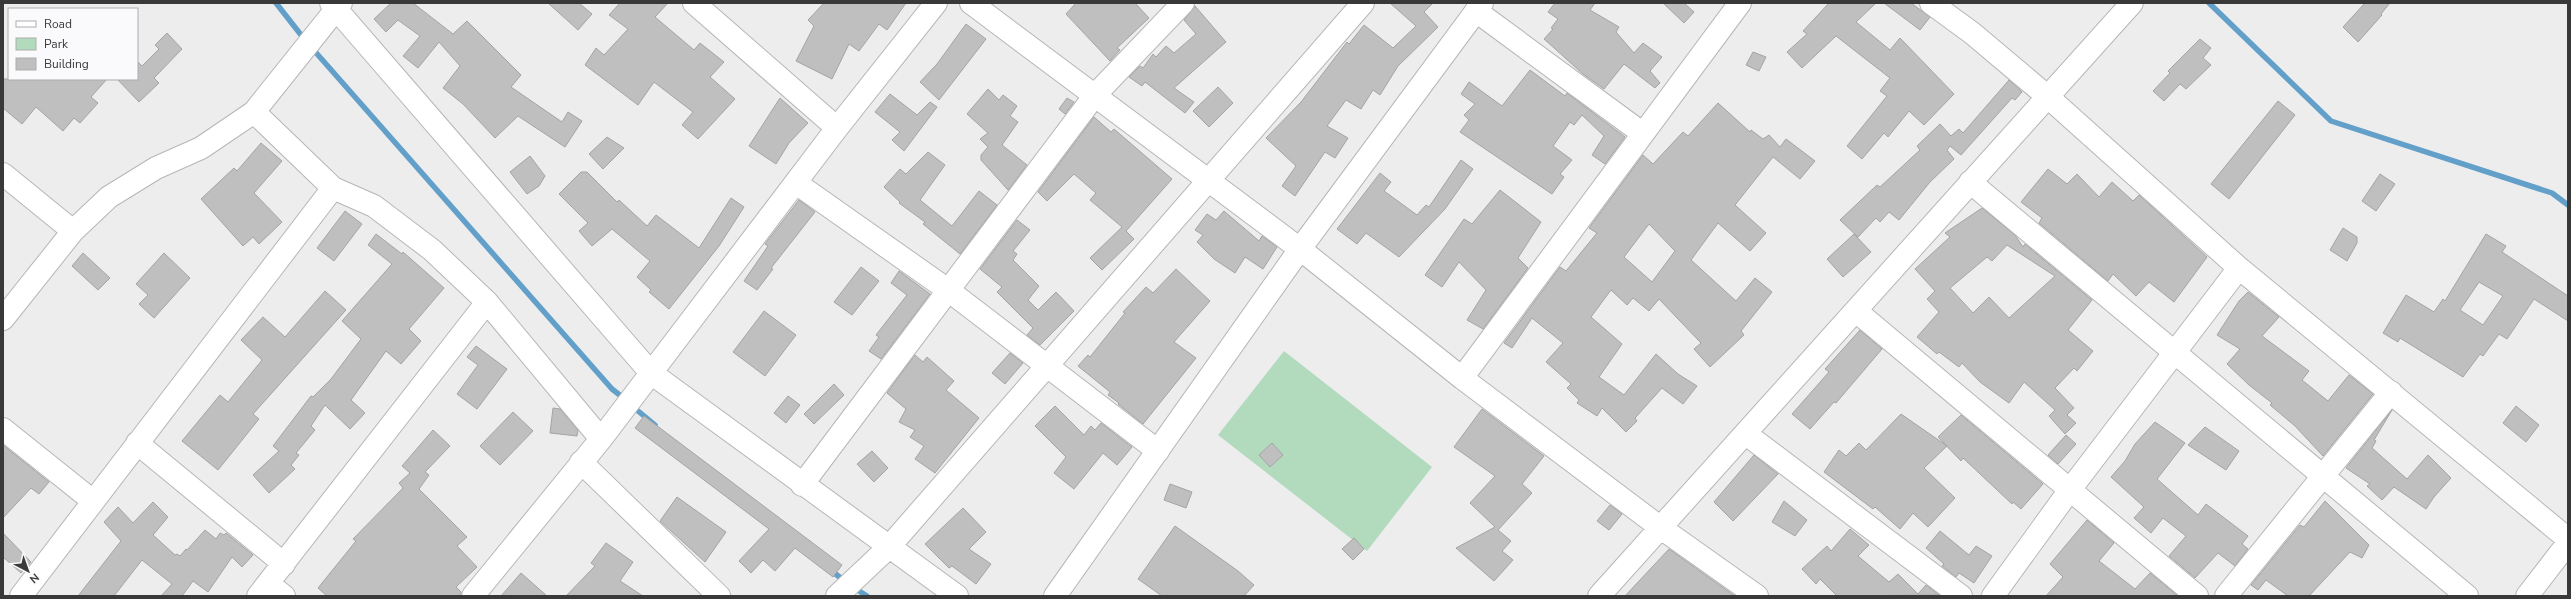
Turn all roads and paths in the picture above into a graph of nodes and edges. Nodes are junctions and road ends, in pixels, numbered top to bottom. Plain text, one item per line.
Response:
1 (694, 3) edge
2 (936, 3) edge
3 (971, 3) edge
4 (1183, 3) edge
5 (1363, 3) edge
6 (1740, 3) edge
7 (1931, 3) edge
8 (2132, 3) edge
9 (1479, 7) edge
10 (334, 9) edge
11 (1095, 95) junction
12 (2048, 97) junction
13 (254, 112) junction
14 (837, 128) junction
15 (1642, 134) junction
16 (3, 174) edge
17 (1207, 181) junction
18 (1970, 182) junction
19 (796, 183) junction
20 (333, 188) junction
21 (73, 231) junction
22 (1300, 249) junction
23 (2239, 268) junction
24 (948, 290) junction
25 (487, 302) junction
26 (1856, 311) junction
27 (3, 319) edge
28 (2176, 353) junction
29 (1048, 364) junction
30 (651, 373) junction
31 (1462, 378) junction
32 (2391, 392) junction
33 (3, 429) edge
34 (606, 432) junction
35 (1746, 434) junction
36 (137, 443) junction
37 (1158, 451) junction
38 (581, 462) junction
39 (2324, 477) junction
40 (802, 485) junction
41 (2069, 491) junction
42 (93, 501) junction
43 (1661, 528) junction
44 (2568, 539) edge
45 (2568, 543) edge
46 (889, 547) junction
47 (284, 564) junction
48 (270, 592) edge
49 (837, 595) edge
50 (21, 596) edge
51 (472, 596) edge
52 (720, 596) edge
53 (957, 596) edge
54 (1055, 596) edge
55 (1599, 596) edge
56 (1757, 596) edge
57 (1961, 596) edge
58 (1993, 596) edge
59 (2197, 596) edge
60 (2226, 596) edge
61 (2467, 596) edge
62 (2527, 596) edge

1 - 14 street
2 - 14 street
3 - 11 street
4 - 11 street
5 - 17 street
6 - 15 street
7 - 12 street
8 - 12 street
9 - 15 street
9 - 22 street
10 - 13 street
10 - 30 street
11 - 17 street
11 - 24 street
12 - 18 street
12 - 23 street
13 - 20 street
13 - 21 street
14 - 19 street
15 - 31 street
16 - 21 street
17 - 22 street
17 - 29 street
18 - 26 street
18 - 28 street
19 - 24 street
19 - 30 street
20 - 25 street
20 - 36 street
21 - 27 street
22 - 31 street
22 - 37 street
23 - 28 street
23 - 32 street
24 - 29 street
24 - 40 street
25 - 34 street
25 - 47 street
26 - 35 street
26 - 41 street
28 - 39 street
28 - 41 street
29 - 37 street
29 - 46 street
30 - 34 street
30 - 40 street
31 - 43 street
32 - 39 street
32 - 44 street
33 - 42 street
34 - 38 street
35 - 43 street
35 - 57 street
36 - 42 street
36 - 47 street
37 - 54 street
38 - 51 street
38 - 52 street
39 - 60 street
39 - 61 street
40 - 46 street
41 - 58 street
41 - 59 street
42 - 50 street
43 - 55 street
43 - 56 street
45 - 62 street
46 - 49 street
46 - 53 street
47 - 48 street

